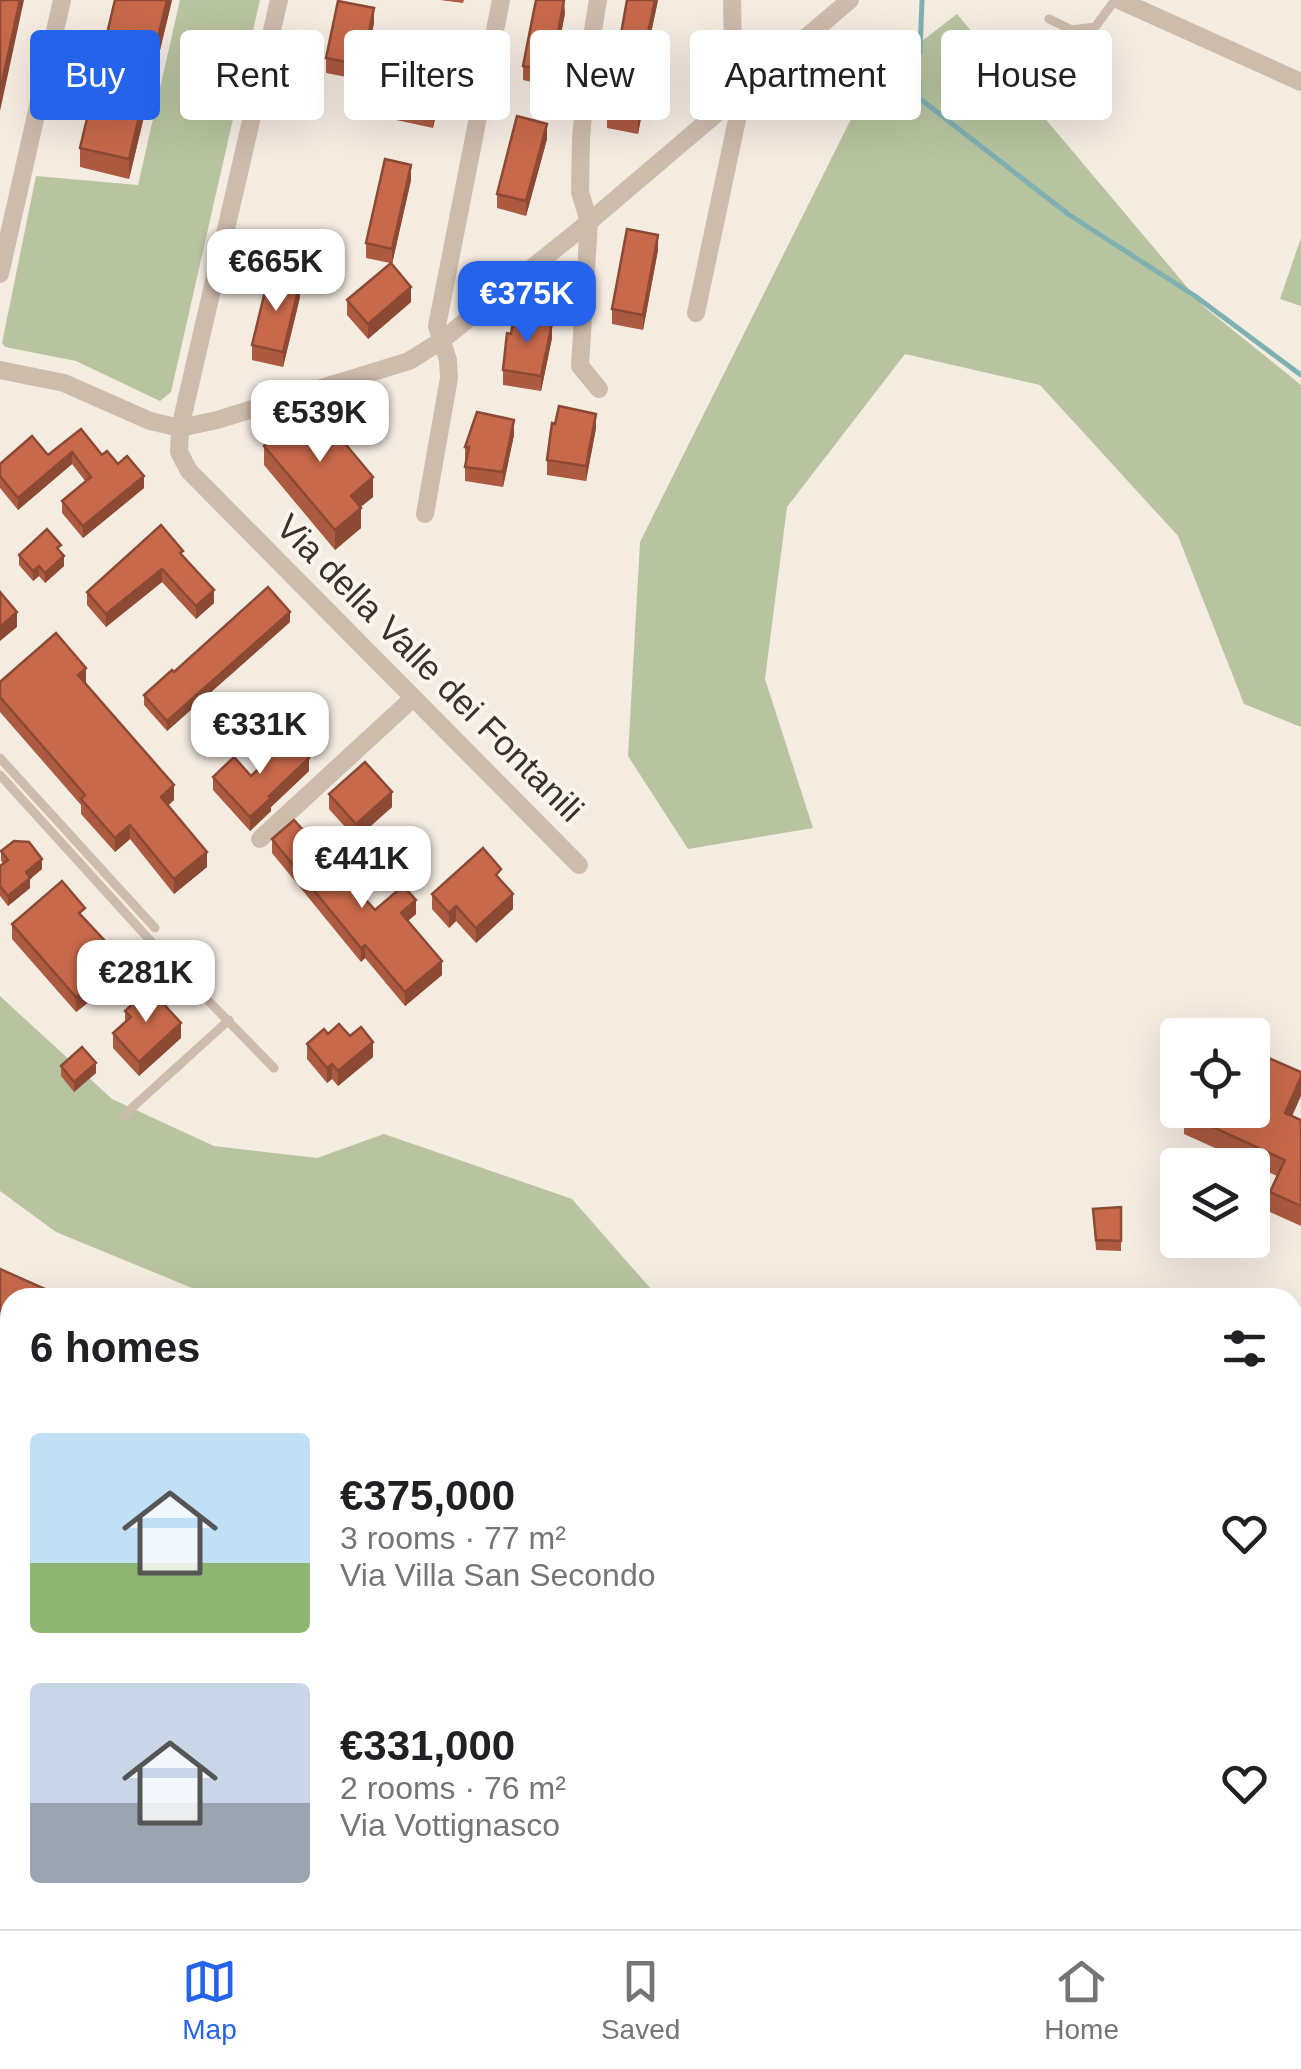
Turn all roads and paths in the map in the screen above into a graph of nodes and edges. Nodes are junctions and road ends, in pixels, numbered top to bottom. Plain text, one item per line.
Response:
1 (62, 0) edge
2 (279, 0) edge
3 (501, 0) edge
4 (598, 0) edge
5 (732, 0) edge
6 (850, 0) edge
7 (1117, 0) edge
8 (1048, 19) dead end
9 (733, 30) edge
10 (815, 30) edge
11 (1301, 82) edge
12 (709, 120) edge
13 (737, 120) edge
14 (589, 222) junction
15 (0, 274) edge
16 (696, 313) dead end
17 (441, 341) junction
18 (0, 370) edge
19 (599, 388) dead end
20 (180, 428) junction
21 (424, 514) dead end
22 (412, 700) junction
23 (0, 758) edge
24 (0, 775) edge
25 (260, 840) dead end
26 (580, 865) dead end
27 (155, 928) dead end
28 (229, 1020) junction
29 (274, 1068) dead end
30 (124, 1115) dead end

1 - 15 street
2 - 20 street
3 - 17 street
4 - 14 street
5 - 9 street
6 - 10 street
7 - 8 lane
7 - 11 street
12 - 14 street
13 - 16 street
14 - 17 street
14 - 19 street
17 - 20 street
17 - 21 street
18 - 20 street
20 - 22 street, Via della Valle dei Fontanili
22 - 25 street
22 - 26 street, Via della Valle dei Fontanili
23 - 27 lane
24 - 28 lane
28 - 29 lane
28 - 30 lane

